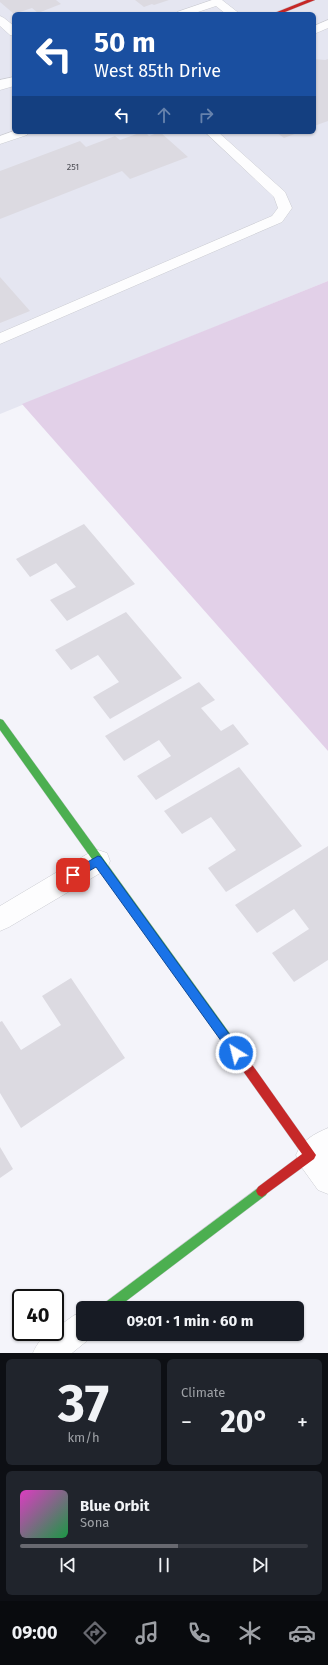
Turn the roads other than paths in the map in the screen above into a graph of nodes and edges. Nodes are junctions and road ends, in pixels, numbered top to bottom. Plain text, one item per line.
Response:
1 (312, 0) edge
2 (187, 12) edge
3 (231, 12) edge
4 (280, 12) edge
5 (0, 20) edge
6 (328, 24) edge
7 (316, 29) edge
8 (12, 30) edge
9 (16, 134) edge
10 (213, 134) edge
11 (0, 140) edge
12 (0, 340) edge
13 (0, 723) edge
14 (98, 861) junction
15 (0, 919) edge
16 (319, 1148) edge
17 (328, 1180) edge
18 (116, 1301) edge
19 (76, 1331) edge
20 (48, 1353) edge

1 - 4 street
2 - 3 lane
5 - 8 lane
6 - 7 lane
9 - 11 lane
10 - 12 lane
13 - 14 street
14 - 15 street
14 - 16 street
16 - 17 street
16 - 18 street
19 - 20 street

